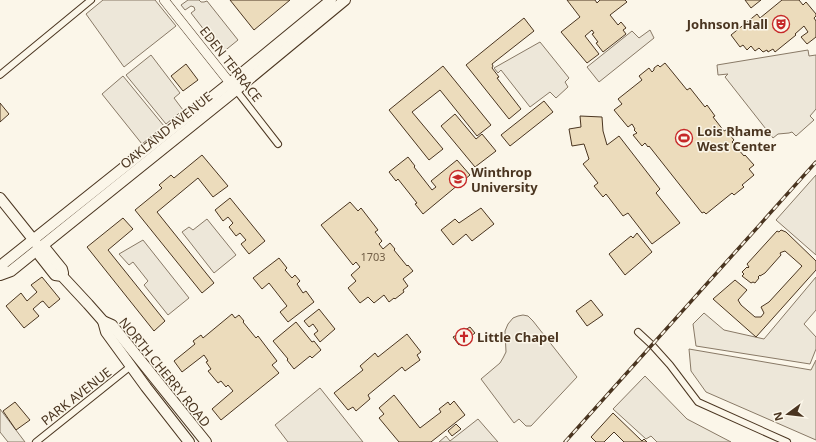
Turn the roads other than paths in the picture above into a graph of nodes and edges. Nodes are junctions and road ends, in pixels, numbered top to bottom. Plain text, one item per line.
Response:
1 (91, 0) edge
2 (164, 0) edge
3 (331, 0) edge
4 (345, 0) edge
5 (0, 75) edge
6 (233, 86) junction
7 (278, 144) dead end
8 (0, 198) edge
9 (37, 244) junction
10 (0, 270) edge
11 (0, 275) edge
12 (104, 321) junction
13 (638, 332) dead end
14 (131, 366) junction
15 (36, 442) edge
16 (190, 442) edge
17 (206, 442) edge
18 (787, 442) edge

1 - 5 street
2 - 6 street, EDEN TERRACE
3 - 6 main road, OAKLAND AVENUE
4 - 6 main road, OAKLAND AVENUE
6 - 7 street, EDEN TERRACE
6 - 9 main road, OAKLAND AVENUE
8 - 9 main road, NORTH CHERRY ROAD
9 - 10 main road, OAKLAND AVENUE
9 - 11 main road, OAKLAND AVENUE
9 - 12 main road, NORTH CHERRY ROAD
12 - 14 main road, NORTH CHERRY ROAD
12 - 17 main road, NORTH CHERRY ROAD
13 - 18 street
14 - 15 street, PARK AVENUE
14 - 16 main road, NORTH CHERRY ROAD

